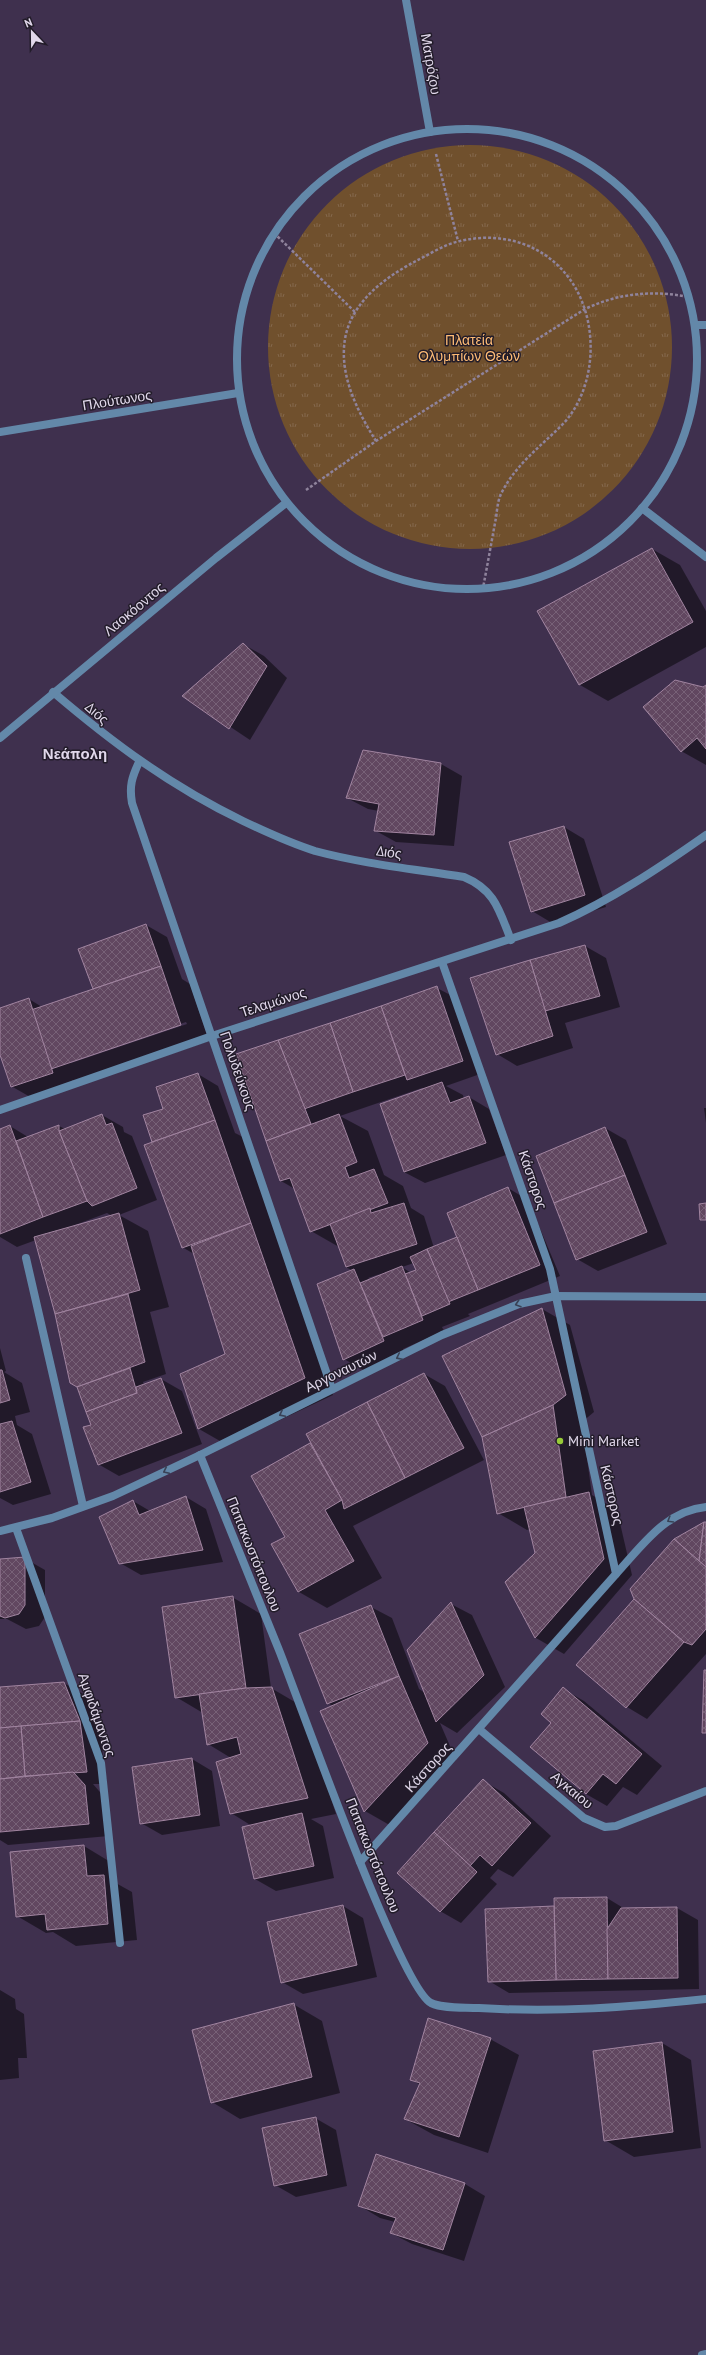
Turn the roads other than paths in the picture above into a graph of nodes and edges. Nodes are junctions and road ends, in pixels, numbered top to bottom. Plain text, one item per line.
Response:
1 (406, 0) edge
2 (430, 132) junction
3 (695, 325) junction
4 (706, 325) edge
5 (238, 393) junction
6 (0, 432) edge
7 (286, 503) junction
8 (642, 508) junction
9 (706, 557) edge
10 (54, 692) junction
11 (0, 738) edge
12 (139, 762) junction
13 (706, 835) edge
14 (510, 940) junction
15 (442, 962) junction
16 (212, 1036) junction
17 (0, 1110) edge
18 (26, 1258) dead end
19 (556, 1296) junction
20 (706, 1297) edge
21 (332, 1389) junction
22 (200, 1455) junction
23 (83, 1506) junction
24 (706, 1507) edge
25 (16, 1528) junction
26 (0, 1531) edge
27 (616, 1574) junction
28 (479, 1729) junction
29 (706, 1790) edge
30 (360, 1862) junction
31 (120, 1944) dead end
32 (706, 2000) edge
33 (706, 2354) edge
34 (702, 2355) edge

1 - 2 street, Ματρόζου
2 - 3 street
2 - 5 street
3 - 4 street
3 - 8 street
5 - 6 street, Πλούτωνος
5 - 7 street
7 - 8 street
7 - 10 street, Λαοκόοντος
8 - 9 street
10 - 11 street, Λαοκόοντος
10 - 12 street, Διός
12 - 14 street, Διός
12 - 16 street, Πολυδεύκους
13 - 14 street
14 - 15 street, Τελαμώνος
15 - 16 street, Τελαμώνος
15 - 19 street, Κάστορος
16 - 17 street, Τελαμώνος
16 - 21 street, Πολυδεύκους
18 - 23 street
19 - 20 street, Αργοναυτών
19 -> 21 street, Αργοναυτών
19 - 27 street, Κάστορος
21 -> 22 street, Αργοναυτών
22 -> 23 street, Αργοναυτών
22 - 30 street, Παπακωστόπουλου
23 - 25 street, Αργοναυτών
24 -> 27 street
25 - 26 street, Αργοναυτών
25 - 31 street, Αμφιδάμαντος
27 - 28 street, Κάστορος
28 - 29 street, Αγκαίου
28 - 30 street, Κάστορος
30 - 32 street, Παπακωστόπουλου
33 - 34 street

